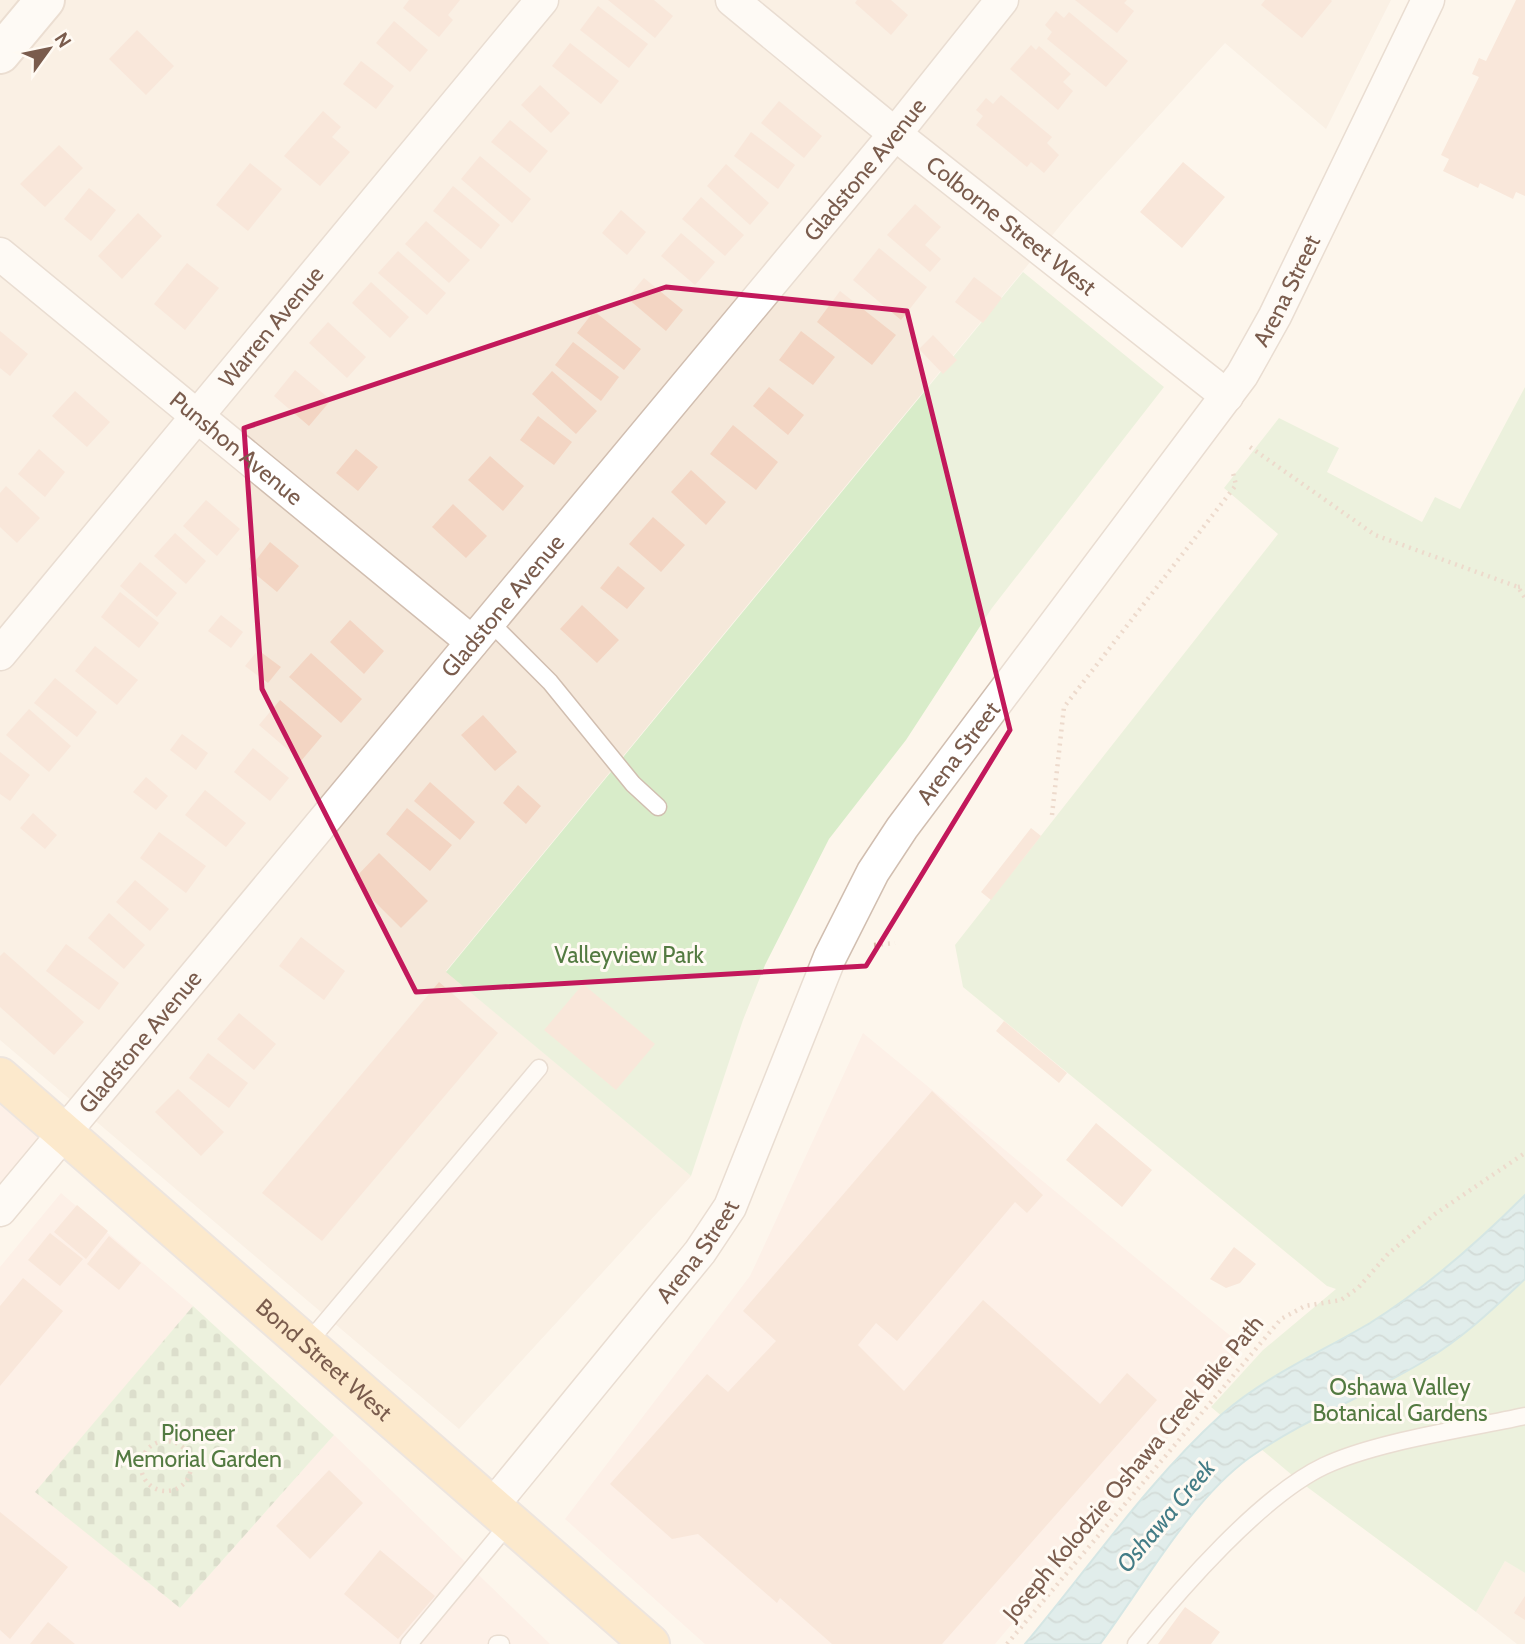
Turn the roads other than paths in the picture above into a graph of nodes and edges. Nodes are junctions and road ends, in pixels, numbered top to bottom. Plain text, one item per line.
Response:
1 (45, 0) edge
2 (542, 0) edge
3 (732, 0) edge
4 (1002, 0) edge
5 (1428, 0) edge
6 (0, 54) edge
7 (894, 134) junction
8 (0, 254) edge
9 (1227, 396) junction
10 (196, 416) junction
11 (481, 632) junction
12 (0, 654) edge
13 (658, 807) dead end
14 (538, 1068) dead end
15 (0, 1077) edge
16 (66, 1132) junction
17 (0, 1210) edge
18 (307, 1344) junction
19 (1525, 1416) edge
20 (502, 1513) junction
21 (409, 1644) edge
22 (650, 1644) edge
23 (1136, 1644) edge

1 - 6 main road
2 - 10 street, Warren Avenue
3 - 7 street, Colborne Street West
4 - 7 street, Gladstone Avenue
5 - 9 street, Arena Street
7 - 9 street, Colborne Street West
7 - 11 street, Gladstone Avenue
8 - 10 street, Punshon Avenue
9 - 20 street, Arena Street
10 - 11 street, Punshon Avenue
10 - 12 street, Warren Avenue
11 - 13 lane
11 - 16 street, Gladstone Avenue
14 - 18 lane
15 - 16 main road, Bond Street West
16 - 17 street, Gladstone Avenue
16 - 18 main road, Bond Street West
18 - 20 main road, Bond Street West
19 - 23 lane
20 - 21 lane
20 - 22 main road, Bond Street West

